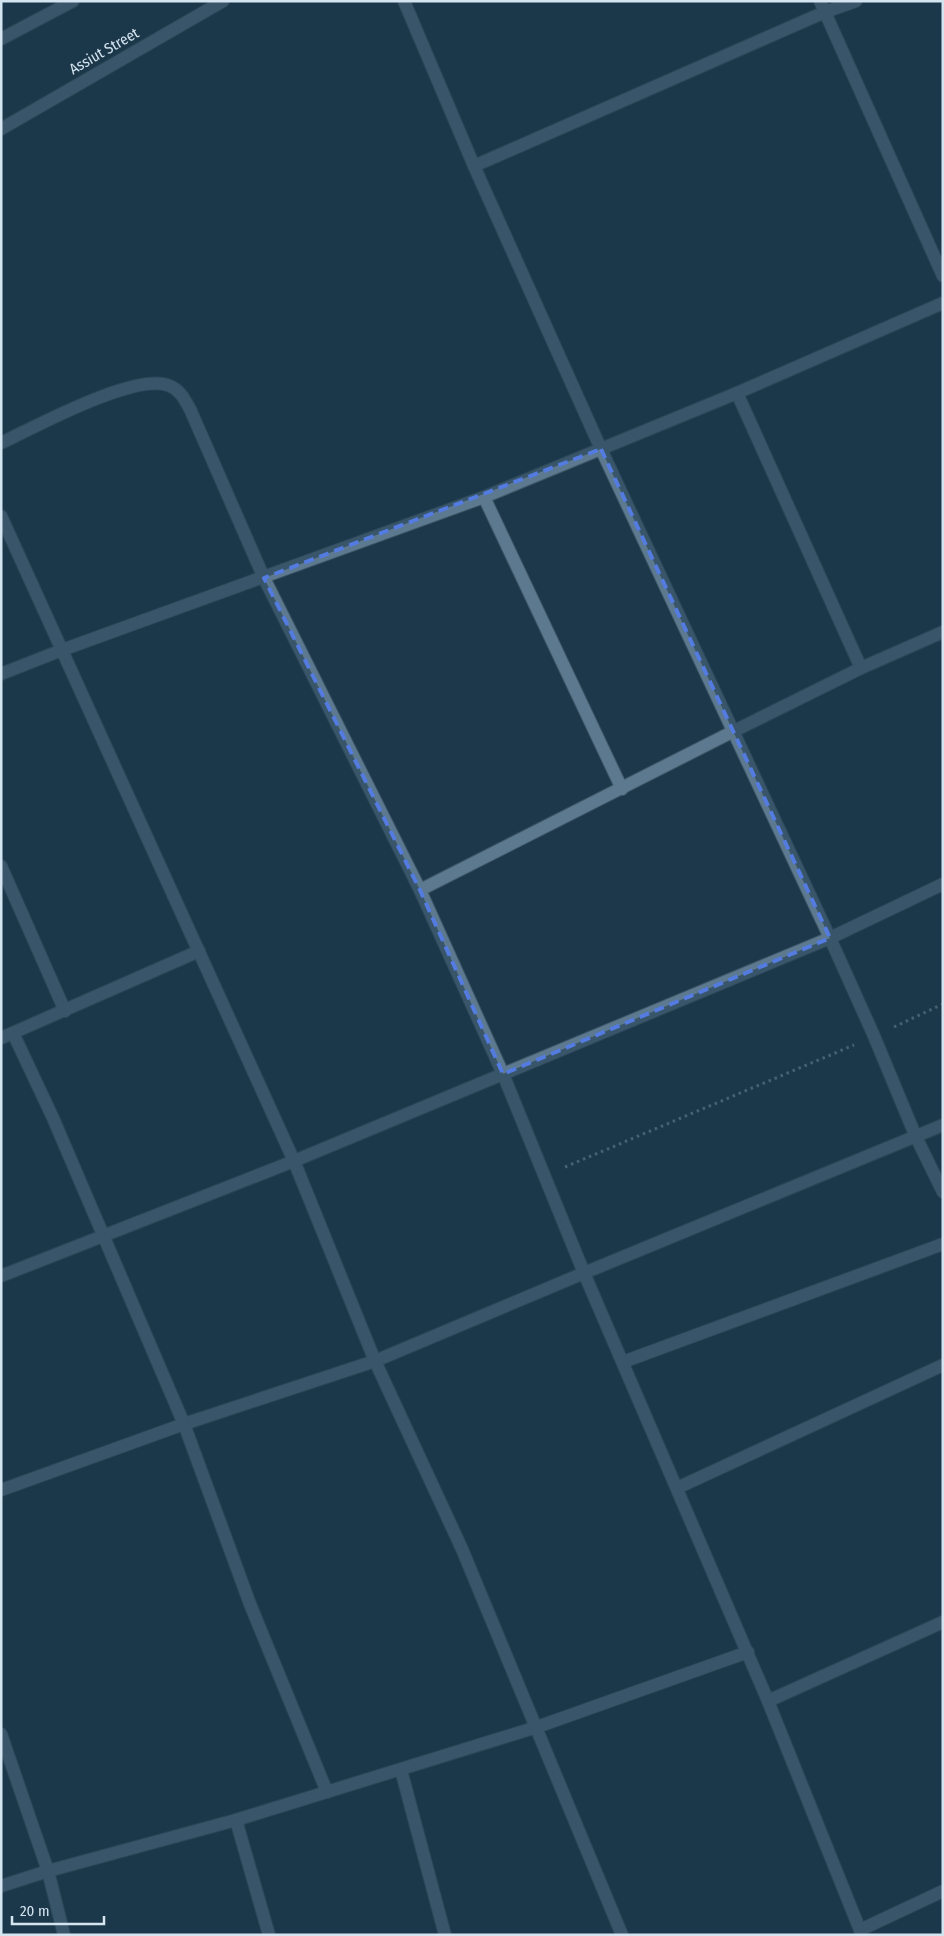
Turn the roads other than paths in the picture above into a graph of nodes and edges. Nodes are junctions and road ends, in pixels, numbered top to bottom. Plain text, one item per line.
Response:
1 (73, 1) edge
2 (223, 1) edge
3 (404, 1) edge
4 (856, 1) edge
5 (823, 7) edge
6 (2, 38) edge
7 (1, 129) edge
8 (474, 166) junction
9 (943, 276) edge
10 (943, 303) edge
11 (737, 393) junction
12 (1, 443) edge
13 (601, 449) junction
14 (484, 497) junction
15 (1, 516) edge
16 (264, 578) junction
17 (943, 632) edge
18 (62, 650) junction
19 (862, 668) junction
20 (1, 674) edge
21 (734, 731) junction
22 (622, 789) junction
23 (1, 866) edge
24 (943, 884) edge
25 (420, 890) junction
26 (830, 938) junction
27 (199, 950) junction
28 (65, 1011) junction
29 (7, 1036) edge
30 (503, 1074) junction
31 (943, 1125) edge
32 (916, 1137) junction
33 (294, 1161) junction
34 (943, 1192) edge
35 (104, 1237) junction
36 (943, 1244) edge
37 (584, 1272) junction
38 (1, 1276) edge
39 (375, 1361) junction
40 (623, 1362) junction
41 (943, 1366) edge
42 (184, 1424) junction
43 (676, 1488) junction
44 (1, 1490) edge
45 (943, 1622) edge
46 (748, 1652) junction
47 (768, 1701) junction
48 (537, 1727) junction
49 (1, 1734) edge
50 (400, 1770) junction
51 (327, 1792) junction
52 (236, 1820) junction
53 (48, 1871) junction
54 (1, 1886) edge
55 (943, 1891) edge
56 (861, 1933) edge
57 (64, 1935) edge
58 (269, 1935) edge
59 (445, 1935) edge
60 (622, 1935) edge

1 - 6 street
2 - 7 street, Assiut Street
3 - 8 street
4 - 5 street
5 - 8 street
5 - 9 street
8 - 13 street
10 - 11 street
11 - 13 street
11 - 19 street
12 - 16 street
13 - 14 street
13 - 21 street
14 - 16 street
14 - 22 street
15 - 18 street
16 - 18 street
16 - 25 street
17 - 19 street
18 - 20 street
18 - 27 street
19 - 21 street
21 - 22 street
21 - 26 street
22 - 25 street
23 - 28 street
24 - 26 street
25 - 30 street
26 - 30 street
26 - 32 street
27 - 28 street
27 - 33 street
28 - 29 street
29 - 35 street
30 - 33 street
30 - 37 street
31 - 32 street
32 - 34 street
32 - 37 street
33 - 35 street
33 - 39 street
35 - 38 street
35 - 42 street
36 - 40 street
37 - 39 street
37 - 40 street
39 - 42 street
39 - 48 street
40 - 43 street
41 - 43 street
42 - 44 street
42 - 51 street
43 - 46 street
45 - 47 street
46 - 47 street
46 - 48 street
47 - 56 street
48 - 50 street
48 - 60 street
49 - 53 street
50 - 51 street
50 - 59 street
51 - 52 street
52 - 53 street
52 - 58 street
53 - 54 street
53 - 57 street
55 - 56 street

